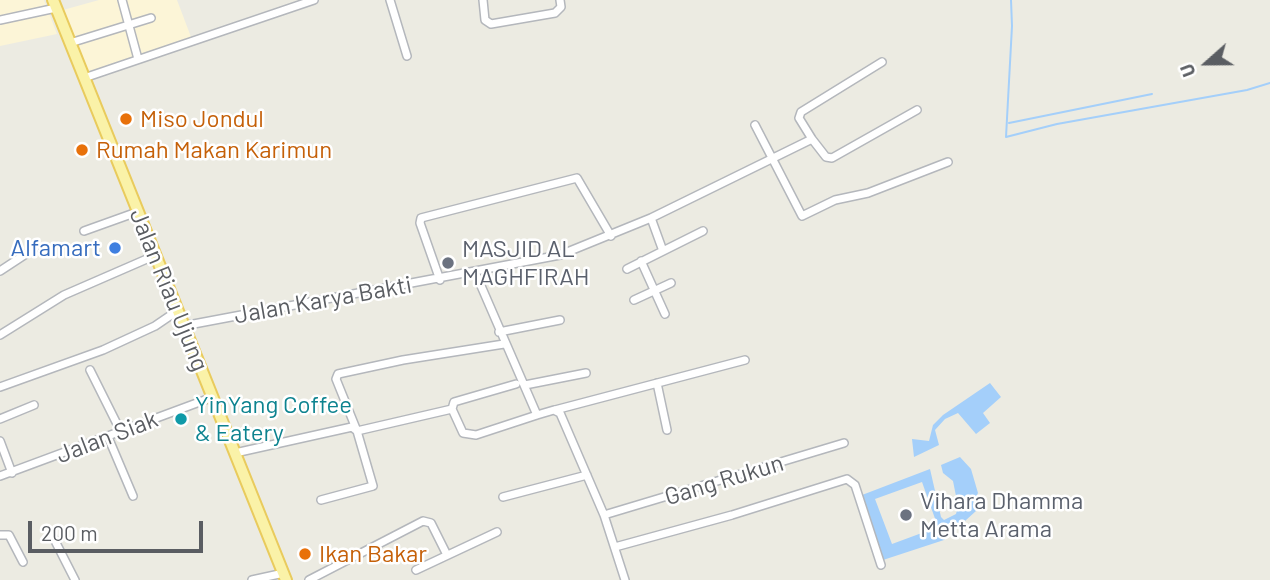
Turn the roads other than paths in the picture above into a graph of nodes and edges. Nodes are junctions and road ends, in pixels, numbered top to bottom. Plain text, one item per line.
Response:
1 (122, 0) edge
2 (287, 0) edge
3 (314, 0) edge
4 (390, 0) edge
5 (483, 0) edge
6 (560, 0) edge
7 (54, 4) edge
8 (290, 9) junction
9 (151, 18) dead end
10 (0, 20) edge
11 (131, 25) junction
12 (70, 43) junction
13 (407, 56) dead end
14 (138, 60) junction
15 (882, 62) dead end
16 (83, 78) junction
17 (917, 110) dead end
18 (755, 125) dead end
19 (812, 139) junction
20 (771, 159) junction
21 (948, 162) dead end
22 (138, 212) junction
23 (652, 218) junction
24 (84, 231) dead end
25 (703, 231) dead end
26 (611, 236) junction
27 (35, 248) dead end
28 (663, 251) junction
29 (156, 255) junction
30 (641, 261) junction
31 (627, 268) dead end
32 (0, 271) edge
33 (475, 272) junction
34 (440, 280) junction
35 (671, 283) dead end
36 (654, 291) junction
37 (634, 300) dead end
38 (177, 311) junction
39 (665, 314) dead end
40 (561, 320) dead end
41 (183, 326) junction
42 (499, 332) junction
43 (0, 335) edge
44 (504, 344) junction
45 (745, 360) dead end
46 (89, 370) dead end
47 (586, 373) dead end
48 (657, 383) junction
49 (516, 384) dead end
50 (526, 385) junction
51 (0, 387) edge
52 (214, 397) junction
53 (34, 405) dead end
54 (451, 407) junction
55 (557, 411) junction
56 (537, 415) junction
57 (0, 419) edge
58 (667, 430) dead end
59 (357, 431) junction
60 (121, 432) junction
61 (108, 437) junction
62 (0, 441) edge
63 (844, 443) dead end
64 (235, 453) junction
65 (12, 473) junction
66 (587, 475) junction
67 (0, 476) edge
68 (132, 496) dead end
69 (503, 497) dead end
70 (321, 500) dead end
71 (604, 515) junction
72 (51, 533) dead end
73 (497, 533) dead end
74 (0, 536) edge
75 (615, 547) junction
76 (447, 555) junction
77 (23, 562) dead end
78 (881, 565) dead end
79 (416, 570) dead end
80 (285, 577) edge
81 (75, 580) edge
82 (252, 580) edge
83 (309, 580) edge
84 (625, 580) edge

1 - 11 street
2 - 8 street
3 - 8 street
4 - 13 street
5 - 6 street
7 - 10 street
7 - 12 main road, Jalan Riau Ujung
8 - 14 street
9 - 11 street
11 - 12 street
11 - 14 street
12 - 16 main road, Jalan Riau Ujung
14 - 16 street
15 - 19 street
16 - 22 main road, Jalan Riau Ujung
17 - 19 street
18 - 20 street
19 - 20 street, Jalan Karya Bakti
20 - 21 street
20 - 23 street, Jalan Karya Bakti
22 - 24 street
22 - 29 main road, Jalan Riau Ujung
23 - 26 street, Jalan Karya Bakti
23 - 28 street
25 - 28 street
26 - 33 street, Jalan Karya Bakti
26 - 34 street
27 - 32 street
28 - 30 street
29 - 38 main road, Jalan Riau Ujung
29 - 43 street
30 - 31 street
30 - 36 street
33 - 34 street, Jalan Karya Bakti
33 - 42 street
34 - 41 street, Jalan Karya Bakti
35 - 36 street
36 - 37 street
36 - 39 street
38 - 41 main road, Jalan Riau Ujung
38 - 51 street
40 - 42 street
41 - 52 main road, Jalan Riau Ujung
42 - 44 street
44 - 50 street
44 - 59 street
45 - 48 street
46 - 60 street
47 - 50 street
48 - 55 street
48 - 58 street
49 - 54 street
50 - 56 street
52 - 60 street, Jalan Siak
52 - 64 main road, Jalan Riau Ujung
53 - 57 street
54 - 56 street
54 - 59 street
55 - 56 street
55 - 66 street
59 - 64 street
59 - 70 street
60 - 61 street, Jalan Siak
61 - 65 street, Jalan Siak
61 - 68 street
62 - 65 street
63 - 71 street, Gang Rukun
64 - 80 main road, Jalan Riau Ujung
65 - 67 street, Jalan Siak
66 - 69 street
66 - 71 street
71 - 75 street
72 - 81 street
73 - 76 street
74 - 77 street
75 - 78 street
75 - 84 street
76 - 79 street
76 - 83 street
80 - 82 street

